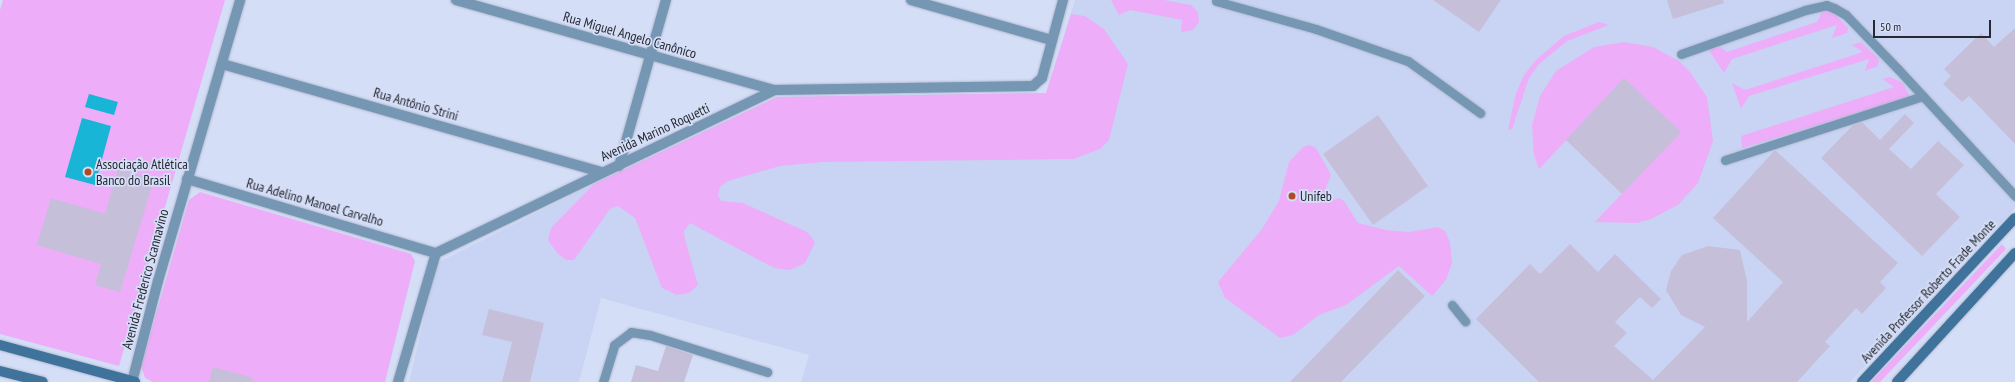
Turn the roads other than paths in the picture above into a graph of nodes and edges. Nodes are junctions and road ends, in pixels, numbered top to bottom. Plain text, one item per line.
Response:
1 (240, 0) edge
2 (456, 0) edge
3 (666, 0) edge
4 (911, 0) edge
5 (1063, 0) edge
6 (1216, 1) dead end
7 (1051, 40) junction
8 (1681, 54) dead end
9 (650, 55) junction
10 (222, 64) junction
11 (774, 90) junction
12 (1923, 96) junction
13 (1480, 113) dead end
14 (1725, 160) dead end
15 (619, 166) junction
16 (602, 172) junction
17 (187, 179) junction
18 (2015, 196) edge
19 (2015, 218) edge
20 (436, 253) junction
21 (2015, 253) edge
22 (1452, 305) dead end
23 (1465, 321) dead end
24 (0, 345) edge
25 (0, 370) edge
26 (767, 372) dead end
27 (43, 382) edge
28 (133, 382) edge
29 (398, 382) edge
30 (603, 382) edge
31 (1862, 382) edge
32 (1897, 382) edge

1 - 10 street, Avenida Frederico Scannavino
2 - 9 street, Rua Miguel Angelo Canônico
3 - 9 street
4 - 7 street
5 - 7 street
6 - 13 lane
7 - 11 street, Avenida Marino Roquetti
8 - 12 lane
9 - 11 street, Rua Miguel Angelo Canônico
9 - 15 street
10 - 16 street, Rua Antônio Strini
10 - 17 street, Avenida Frederico Scannavino
11 - 15 street, Avenida Marino Roquetti
12 - 14 lane
12 - 18 lane
15 - 16 street, Avenida Marino Roquetti
16 - 20 street, Avenida Marino Roquetti
17 - 20 street, Rua Adelino Manoel Carvalho
17 - 28 street, Avenida Frederico Scannavino
19 - 31 main road, Avenida Professor Roberto Frade Monte
20 - 29 street
21 - 32 main road
22 - 23 lane
24 - 28 main road
25 - 27 main road
26 - 30 lane

